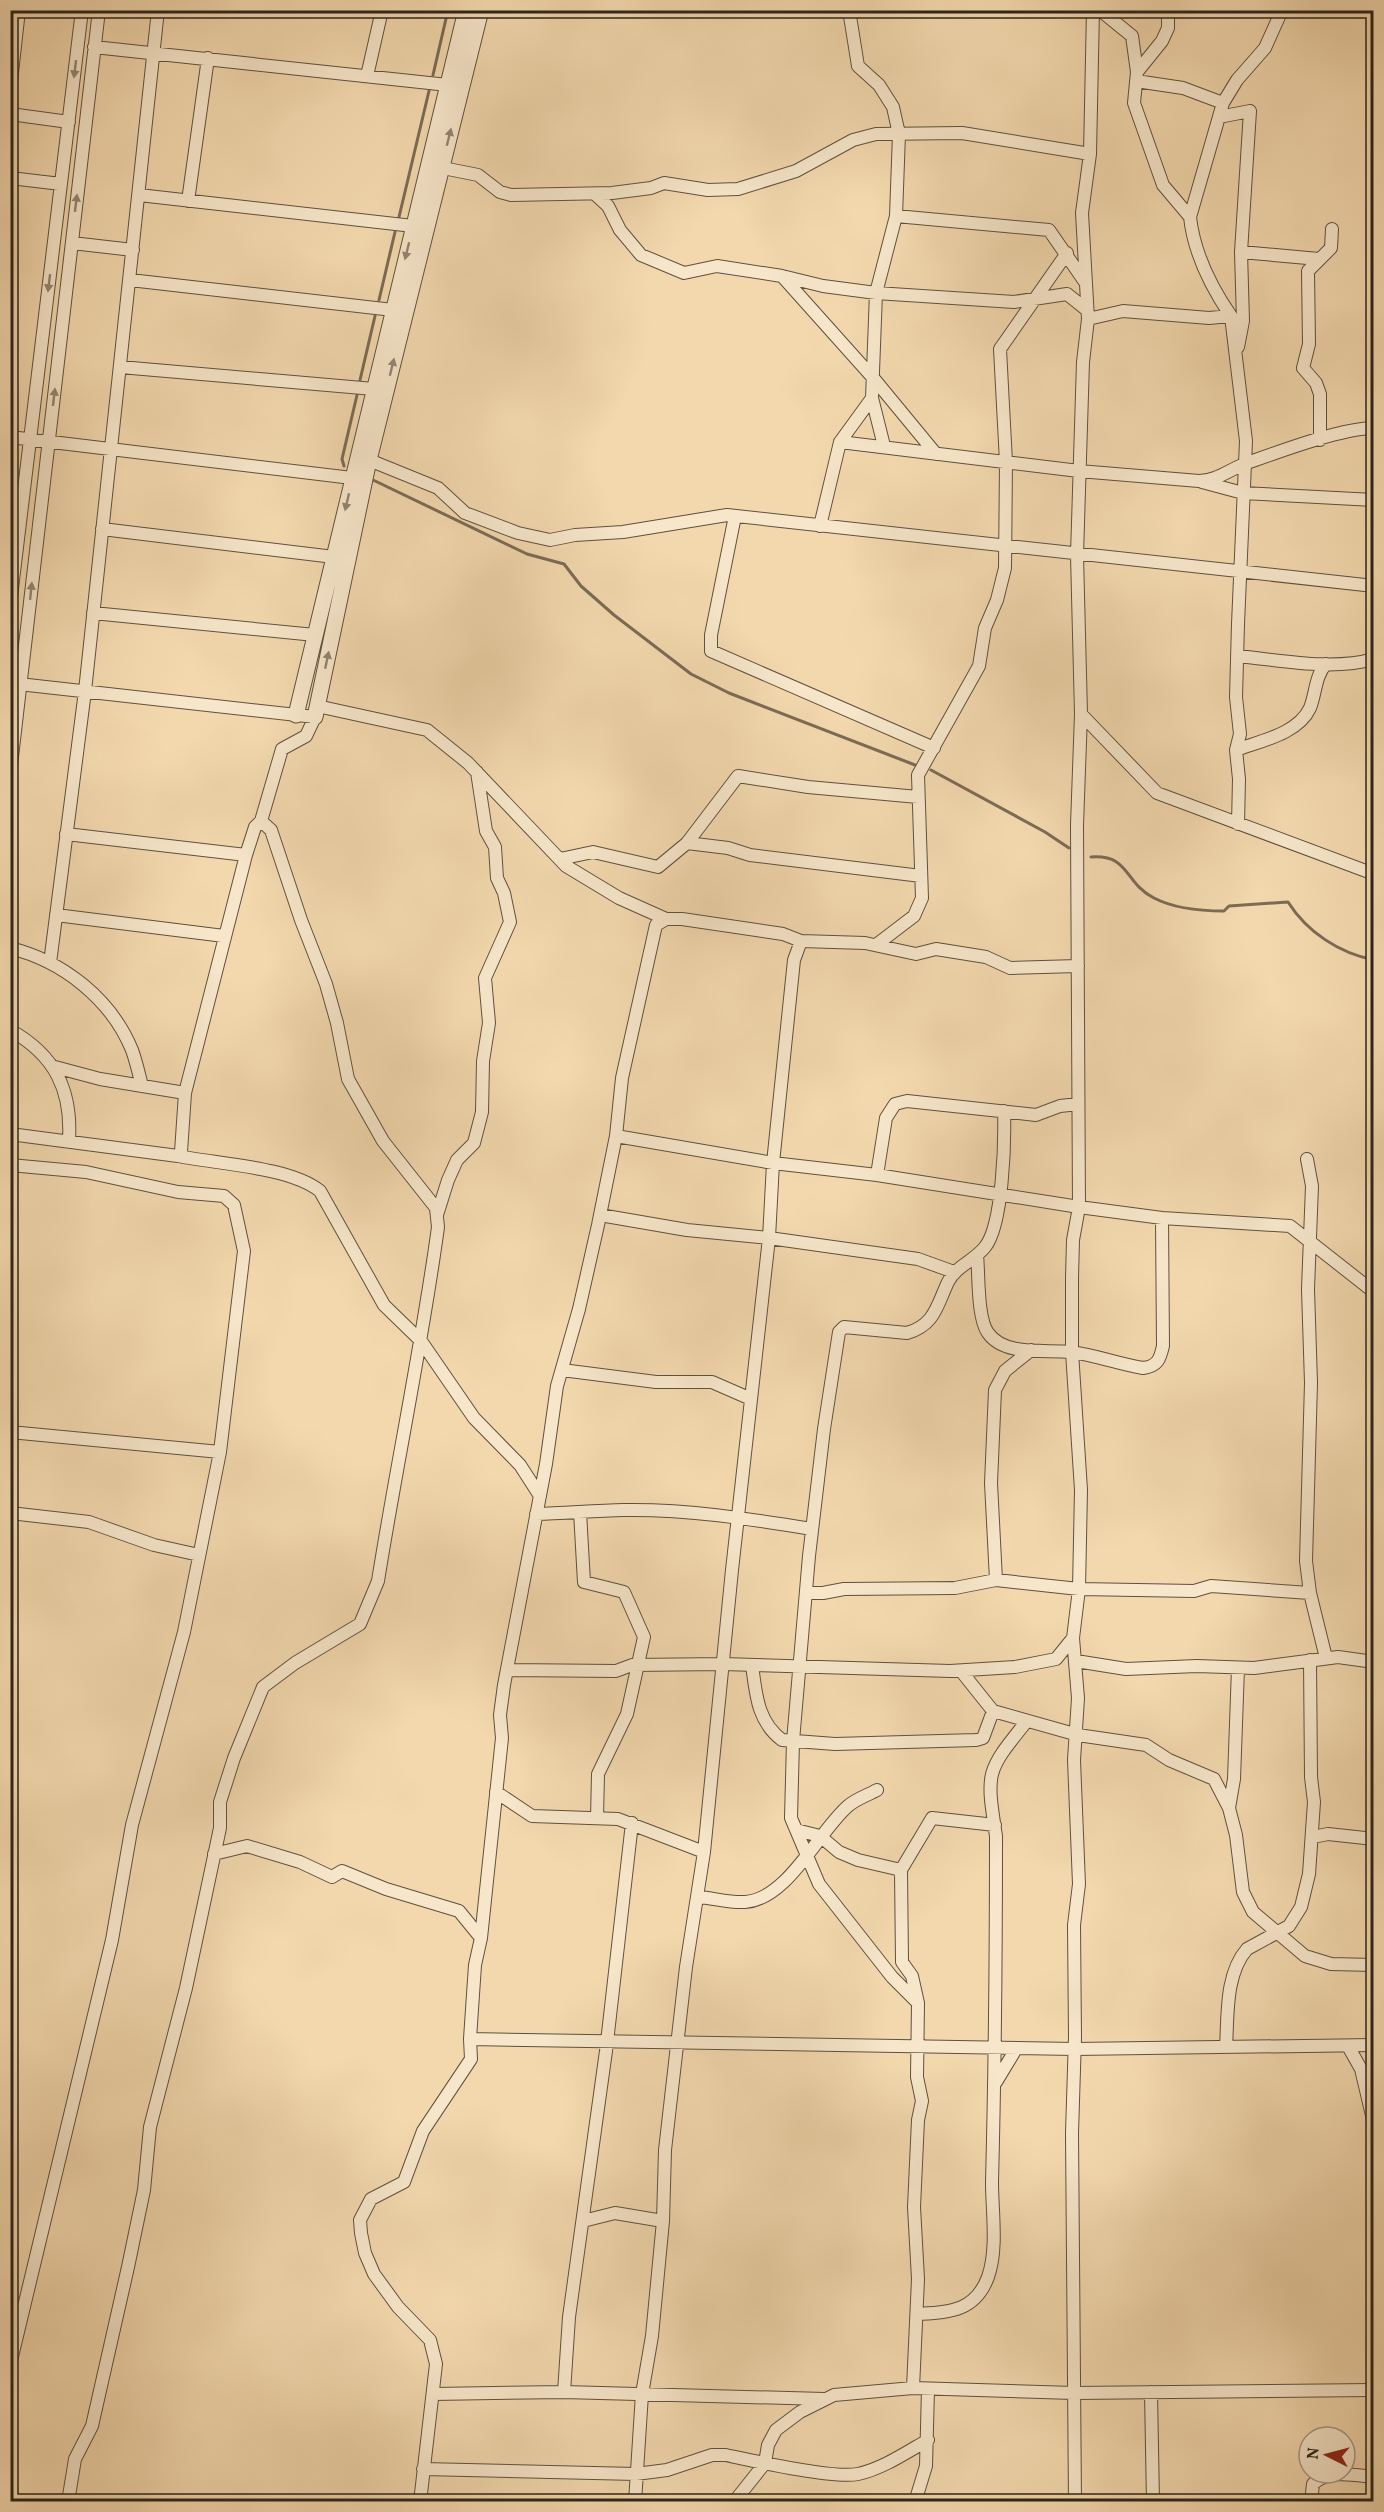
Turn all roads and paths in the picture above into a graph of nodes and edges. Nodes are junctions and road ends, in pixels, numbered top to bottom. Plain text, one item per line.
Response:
1 (19, 10) edge
2 (82, 10) edge
3 (99, 10) edge
4 (158, 10) edge
5 (382, 10) edge
6 (466, 10) edge
7 (481, 10) edge
8 (849, 10) edge
9 (1093, 10) edge
10 (1100, 10) edge
11 (1168, 10) edge
12 (1282, 10) edge
13 (94, 47) junction
14 (154, 52) junction
15 (208, 58) junction
16 (367, 76) junction
17 (1137, 77) junction
18 (448, 84) junction
19 (10, 92) edge
20 (1223, 103) junction
21 (10, 114) edge
22 (1219, 117) junction
23 (69, 122) junction
24 (899, 134) junction
25 (1090, 154) junction
26 (435, 167) junction
27 (10, 178) edge
28 (61, 184) junction
29 (139, 195) junction
30 (596, 195) junction
31 (188, 201) junction
32 (896, 216) junction
33 (1190, 217) junction
34 (413, 226) junction
35 (1332, 229) dead end
36 (72, 243) junction
37 (133, 250) junction
38 (1241, 252) junction
39 (1067, 253) junction
40 (1319, 259) junction
41 (782, 276) junction
42 (130, 280) junction
43 (1085, 283) junction
44 (876, 293) junction
45 (1034, 299) junction
46 (393, 310) junction
47 (1087, 315) junction
48 (1231, 316) junction
49 (1236, 357) junction
50 (120, 367) junction
51 (873, 377) junction
52 (374, 389) junction
53 (872, 398) junction
54 (1374, 428) edge
55 (10, 438) edge
56 (30, 440) junction
57 (1320, 440) junction
58 (48, 442) junction
59 (840, 442) junction
60 (884, 446) junction
61 (111, 449) junction
62 (936, 454) junction
63 (369, 460) junction
64 (1006, 462) junction
65 (1244, 464) junction
66 (1079, 471) junction
67 (352, 478) junction
68 (1199, 481) junction
69 (1243, 494) junction
70 (1374, 500) edge
71 (735, 516) junction
72 (820, 525) junction
73 (102, 529) junction
74 (1006, 547) junction
75 (1077, 555) junction
76 (334, 557) junction
77 (1239, 571) junction
78 (1374, 586) edge
79 (10, 605) edge
80 (93, 613) junction
81 (315, 635) junction
82 (1237, 656) junction
83 (1374, 659) edge
84 (1326, 664) junction
85 (16, 684) edge
86 (85, 691) junction
87 (316, 711) junction
88 (1081, 714) junction
89 (296, 715) junction
90 (934, 748) junction
91 (1236, 750) junction
92 (477, 772) junction
93 (10, 774) edge
94 (918, 797) junction
95 (261, 821) junction
96 (1238, 824) junction
97 (66, 834) junction
98 (687, 843) junction
99 (246, 855) junction
100 (560, 859) junction
101 (1374, 874) edge
102 (921, 876) junction
103 (57, 915) junction
104 (666, 919) junction
105 (224, 936) junction
106 (801, 940) junction
107 (876, 945) junction
108 (10, 948) edge
109 (50, 963) junction
110 (1078, 966) junction
111 (10, 1030) edge
112 (55, 1067) junction
113 (142, 1086) junction
114 (185, 1093) junction
115 (1078, 1104) junction
116 (1004, 1111) junction
117 (10, 1134) edge
118 (616, 1136) junction
119 (69, 1140) junction
120 (178, 1156) junction
121 (1307, 1159) dead end
122 (773, 1163) junction
123 (10, 1165) edge
124 (877, 1175) junction
125 (1000, 1193) junction
126 (1079, 1207) junction
127 (600, 1215) junction
128 (437, 1216) junction
129 (1162, 1218) junction
130 (769, 1238) junction
131 (1310, 1242) junction
132 (977, 1255) junction
133 (954, 1272) junction
134 (1374, 1292) edge
135 (421, 1341) junction
136 (1031, 1350) junction
137 (1072, 1352) junction
138 (562, 1370) junction
139 (751, 1399) junction
140 (10, 1432) edge
141 (220, 1452) junction
142 (540, 1496) junction
143 (580, 1512) junction
144 (10, 1513) edge
145 (536, 1514) junction
146 (738, 1517) junction
147 (812, 1529) junction
148 (199, 1556) junction
149 (996, 1580) junction
150 (1078, 1589) junction
151 (807, 1593) junction
152 (1310, 1593) junction
153 (1073, 1638) junction
154 (1326, 1658) junction
155 (1310, 1660) junction
156 (1076, 1661) junction
157 (1374, 1662) edge
158 (723, 1664) junction
159 (638, 1665) junction
160 (752, 1665) junction
161 (800, 1666) junction
162 (1238, 1668) junction
163 (507, 1670) junction
164 (961, 1671) junction
165 (993, 1712) junction
166 (1026, 1722) junction
167 (1078, 1735) junction
168 (793, 1741) junction
169 (877, 1790) dead end
170 (496, 1792) junction
171 (1229, 1808) junction
172 (597, 1818) junction
173 (632, 1823) junction
174 (994, 1825) junction
175 (796, 1830) junction
176 (820, 1836) junction
177 (1313, 1837) junction
178 (1374, 1839) edge
179 (704, 1852) junction
180 (214, 1854) junction
181 (806, 1854) junction
182 (901, 1870) junction
183 (699, 1897) junction
184 (1278, 1934) junction
185 (481, 1938) junction
186 (1374, 1965) edge
187 (918, 2003) junction
188 (470, 2039) junction
189 (607, 2042) junction
190 (677, 2043) junction
191 (1374, 2045) edge
192 (1348, 2046) junction
193 (917, 2047) junction
194 (1226, 2047) junction
195 (996, 2048) junction
196 (1016, 2049) junction
197 (1075, 2049) junction
198 (996, 2083) junction
199 (1374, 2124) edge
200 (583, 2220) junction
201 (663, 2221) junction
202 (917, 2314) junction
203 (10, 2365) edge
204 (913, 2388) junction
205 (928, 2389) junction
206 (1374, 2390) edge
207 (564, 2392) junction
208 (1151, 2392) junction
209 (1074, 2393) junction
210 (433, 2394) junction
211 (642, 2394) junction
212 (826, 2400) junction
213 (928, 2440) junction
214 (765, 2463) junction
215 (423, 2469) junction
216 (636, 2474) junction
217 (1374, 2476) edge
218 (68, 2502) edge
219 (420, 2502) edge
220 (635, 2502) edge
221 (734, 2502) edge
222 (915, 2502) edge
223 (1075, 2502) edge
224 (1153, 2502) edge
225 (1311, 2502) edge

1 - 19 street
2 -> 23 street
3 - 13 street
4 - 14 street
5 - 16 street
6 - 18 street
26 -> 7 street
8 - 24 street
9 - 25 street
10 - 17 street
11 - 17 street
12 - 20 street
13 - 14 street
36 -> 13 street
14 - 15 street
14 - 29 street
15 - 16 street
15 - 31 street
16 - 18 street
17 - 20 street
17 - 33 street
18 - 26 street
20 - 22 street
21 - 23 street
22 - 33 street
22 - 38 street
23 - 28 street
24 - 25 street
24 - 30 street
24 - 32 street
25 - 43 street
26 - 30 street
26 - 34 street
63 -> 26 street
27 - 28 street
28 -> 56 street
29 - 31 street
29 - 37 street
30 - 41 street
31 - 34 street
32 - 39 street
32 - 44 street
33 - 48 street
34 -> 46 street
35 - 40 street
36 - 37 street
58 -> 36 street
37 - 42 street
38 - 40 street
38 - 49 street
39 - 43 street
39 - 45 street
40 - 57 street
41 - 44 street
41 - 51 street
42 - 46 street
42 - 50 street
43 - 47 street
44 - 45 street
44 - 51 street
45 - 47 street
45 - 64 street
46 - 52 street
47 - 48 street
47 - 66 street
48 - 49 street
49 - 65 street
50 - 52 street
50 - 61 street
51 - 53 street
51 - 62 street
52 - 67 street
53 - 59 street
53 - 60 street
54 - 57 street
55 - 56 street
56 - 58 street
56 - 79 street
57 - 65 street
58 - 61 street
85 -> 58 street
59 - 60 street
59 - 72 street
60 - 62 street
61 - 67 street
61 - 73 street
62 - 64 street
63 - 71 street
87 -> 63 street
64 - 66 street
64 - 74 street
65 - 68 street
65 - 69 street
66 - 68 street
66 - 75 street
67 -> 76 street
68 - 69 street
69 - 70 street
69 - 77 street
71 - 72 street
71 - 90 street
72 - 74 street
73 - 76 street
73 - 80 street
74 - 75 street
74 - 90 street
75 - 77 street
75 - 88 street
76 - 81 street
77 - 78 street
77 - 82 street
80 - 81 street
80 - 86 street
81 - 89 street
82 - 84 street
82 - 91 street
83 - 84 street
84 - 91 street
85 - 86 street
85 - 93 street
86 - 89 street
86 - 97 street
87 - 89 street
87 - 92 street
87 - 95 street
88 - 96 street
88 - 110 street
90 - 94 street
91 - 96 street
92 - 100 street
92 - 128 street
94 - 98 street
94 - 102 street
95 - 99 street
95 - 128 street
96 - 101 street
97 - 99 street
97 - 103 street
98 - 100 street
98 - 102 street
99 - 105 street
100 - 104 street
102 - 107 street
103 - 105 street
103 - 109 street
104 - 106 street
104 - 118 street
105 - 114 street
106 - 107 street
106 - 122 street
107 - 110 street
108 - 109 street
109 - 113 street
110 - 115 street
111 - 112 street
112 - 113 street
112 - 119 street
113 - 114 street
114 - 120 street
115 - 116 street
115 - 126 street
116 - 124 street
116 - 125 street
117 - 119 street
118 - 122 street
118 - 127 street
119 - 120 street
120 - 135 street
121 - 131 street
122 - 124 street
122 - 130 street
123 - 141 street
124 - 125 street
125 - 126 street
125 - 132 street
126 - 129 street
126 - 137 street
127 - 130 street
127 - 138 street
128 - 135 street
129 - 131 street
129 - 137 street
130 - 133 street
130 - 139 street
131 - 134 street
131 - 152 street
132 - 133 street
132 - 136 street
133 - 147 street
135 - 142 street
135 - 180 street
136 - 137 street
136 - 149 street
137 - 150 street
138 - 139 street
138 - 142 street
139 - 146 street
140 - 141 street
141 - 148 street
142 - 145 street
143 - 145 street
143 - 146 street
143 - 159 street
144 - 148 street
145 - 163 street
146 - 147 street
146 - 158 street
147 - 151 street
148 - 203 street
149 - 150 street
149 - 151 street
150 - 152 street
150 - 153 street
151 - 161 street
152 - 154 street
153 - 156 street
153 - 164 street
154 - 155 street
154 - 157 street
155 - 162 street
155 - 177 street
156 - 162 street
156 - 167 street
158 - 159 street
158 - 160 street
158 - 179 street
159 - 163 street
159 - 172 street
160 - 161 street
160 - 168 street
161 - 164 street
161 - 168 street
162 - 171 street
163 - 170 street
164 - 165 street
165 - 166 street
165 - 168 street
166 - 167 street
166 - 174 street
167 - 171 street
167 - 197 street
168 - 175 street
169 - 176 street
170 - 172 street
170 - 185 street
171 - 184 street
172 - 173 street
173 - 179 street
173 - 189 street
174 - 182 street
174 - 195 street
175 - 176 street
175 - 181 street
176 - 181 street
176 - 182 street
177 - 178 street
177 - 184 street
179 - 183 street
180 - 185 street
180 - 218 street
181 - 183 street
181 - 187 street
182 - 187 street
183 - 190 street
184 - 186 street
184 - 194 street
185 - 188 street
187 - 193 street
188 - 189 street
188 - 210 street
189 - 190 street
189 - 200 street
190 - 193 street
190 - 201 street
191 - 192 street
192 - 194 street
192 - 199 street
193 - 195 street
193 - 202 street
194 - 197 street
195 - 196 street
195 - 198 street
196 - 197 street
196 - 198 street
197 - 209 street
198 - 202 street
200 - 201 street
200 - 207 street
201 - 211 street
202 - 204 street
204 - 205 street
204 - 212 street
205 - 209 street
205 - 213 street
206 - 208 street
207 - 210 street
207 - 211 street
208 - 209 street
208 - 224 street
209 - 223 street
210 - 215 street
211 - 212 street
211 - 216 street
212 - 214 street
213 - 214 street
213 - 222 street
214 - 216 street
214 - 221 street
215 - 216 street
215 - 219 street
216 - 220 street
217 - 225 street

